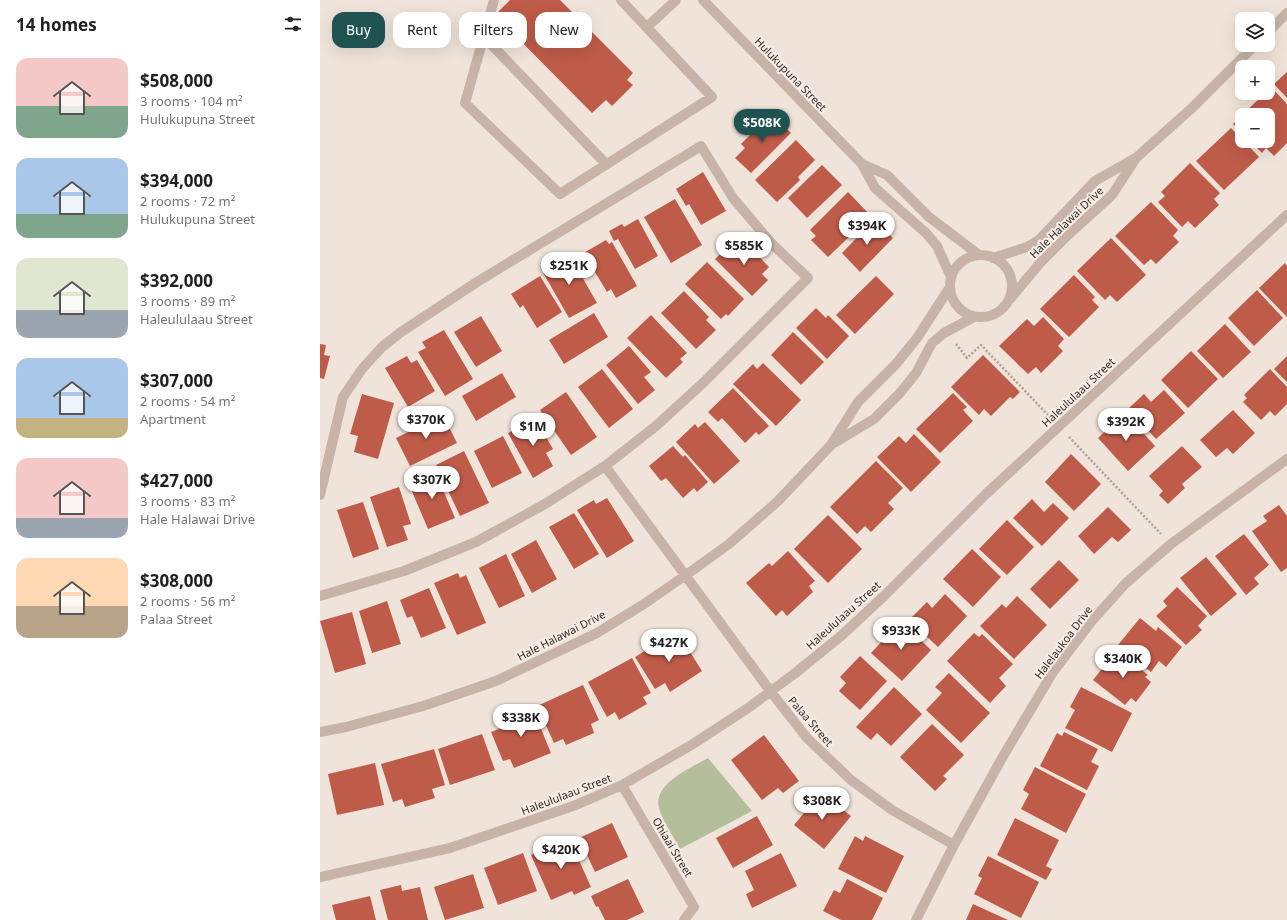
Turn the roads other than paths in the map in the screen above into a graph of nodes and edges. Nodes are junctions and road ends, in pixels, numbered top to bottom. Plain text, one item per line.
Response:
1 (494, 0) edge
2 (621, 0) edge
3 (676, 0) edge
4 (703, 0) edge
5 (491, 12) edge
6 (1287, 13) edge
7 (1275, 25) edge
8 (647, 27) junction
9 (481, 48) edge
10 (495, 48) edge
11 (1248, 52) edge
12 (1137, 156) junction
13 (606, 164) junction
14 (862, 164) junction
15 (1287, 215) edge
16 (979, 255) junction
17 (993, 258) junction
18 (950, 282) junction
19 (1008, 301) junction
20 (974, 316) junction
21 (831, 446) junction
22 (1287, 458) edge
23 (605, 466) junction
24 (320, 495) edge
25 (686, 576) junction
26 (320, 596) edge
27 (771, 692) junction
28 (320, 732) edge
29 (622, 785) junction
30 (954, 846) junction
31 (320, 877) edge
32 (684, 920) edge
33 (916, 920) edge

1 - 5 street
2 - 8 street
3 - 8 street
4 - 14 street, Hulukupuna Street
6 - 7 street
8 - 13 street
9 - 13 street
10 - 13 street
11 - 12 street, Hale Halawai Drive
12 - 17 street, Hale Halawai Drive
12 - 19 street, Hale Halawai Drive
14 - 16 street, Hulukupuna Street
14 - 18 street, Hulukupuna Street
15 - 27 street, Haleululaau Street
16 - 17 street
16 - 18 street
17 - 19 street
18 - 20 street
18 - 21 street, Hale Halawai Drive
19 - 20 street
20 - 21 street, Hale Halawai Drive
21 - 25 street, Hale Halawai Drive
22 - 30 street, Halelaukoa Drive
23 - 24 street
23 - 25 street, Palaa Street
23 - 26 street
25 - 27 street, Palaa Street
25 - 28 street, Hale Halawai Drive
27 - 29 street, Haleululaau Street
27 - 30 street, Palaa Street
29 - 31 street, Haleululaau Street
29 - 32 street, Ohiaai Street
30 - 33 street, Halelaukoa Drive

